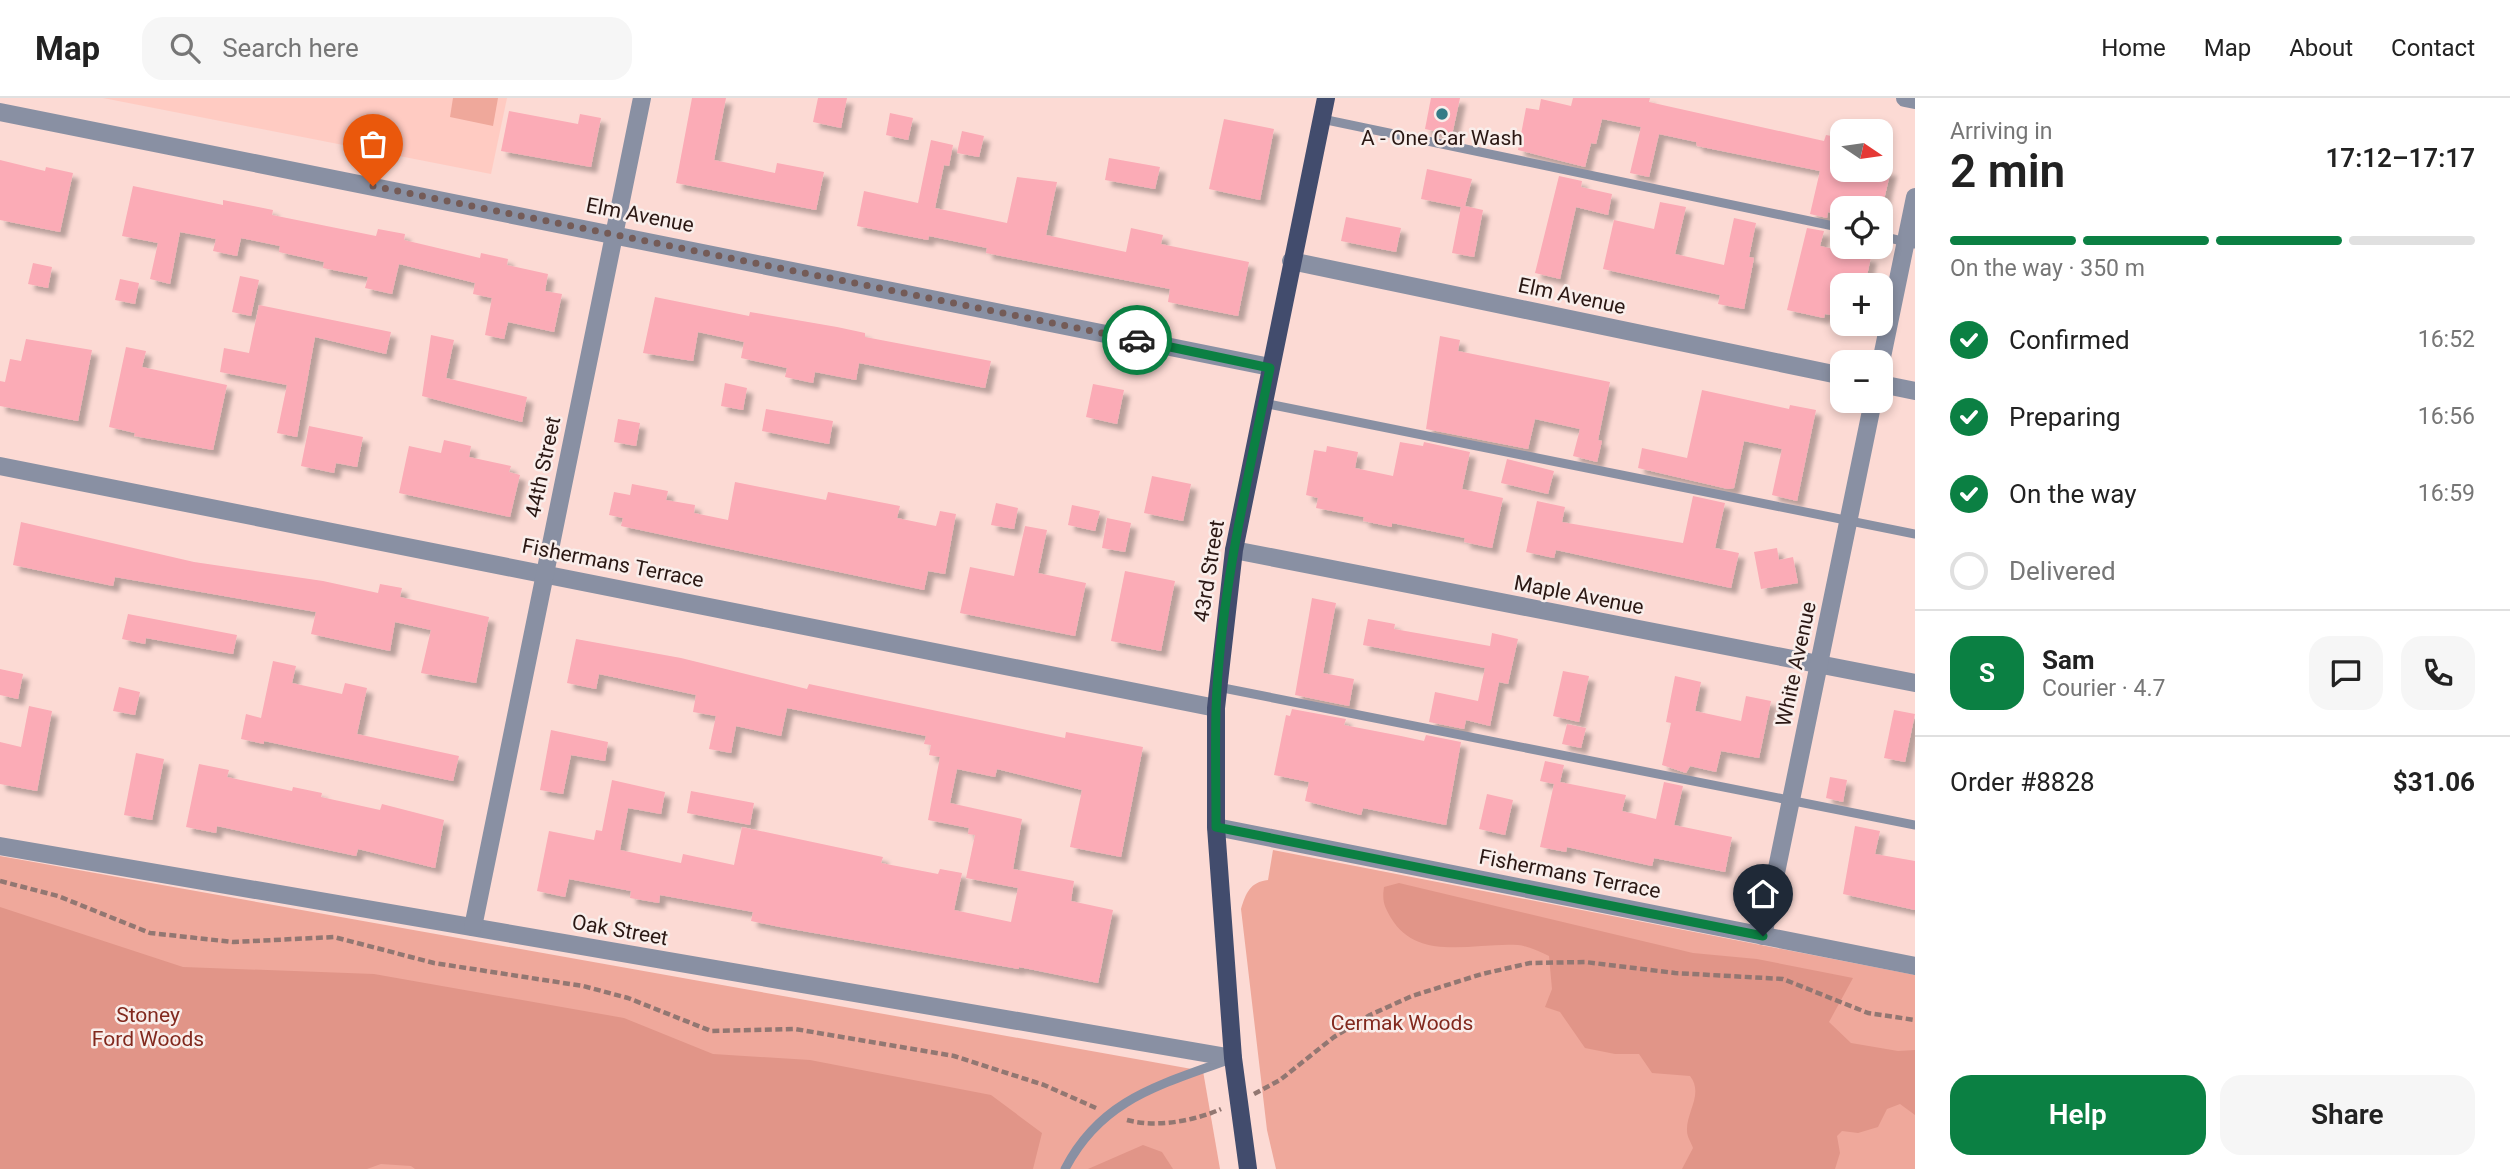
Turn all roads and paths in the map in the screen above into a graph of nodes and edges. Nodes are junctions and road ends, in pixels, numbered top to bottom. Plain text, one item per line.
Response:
1 (642, 98) edge
2 (1326, 98) edge
3 (1905, 98) edge
4 (1915, 100) edge
5 (0, 112) edge
6 (1322, 119) junction
7 (1915, 197) edge
8 (1830, 225) edge
9 (615, 233) junction
10 (1910, 243) edge
11 (1291, 261) junction
12 (1884, 350) edge
13 (1270, 368) junction
14 (1830, 373) edge
15 (1893, 386) edge
16 (1915, 391) edge
17 (1263, 403) junction
18 (1871, 413) edge
19 (0, 466) edge
20 (1849, 520) junction
21 (1915, 534) edge
22 (1234, 550) junction
23 (544, 572) junction
24 (1819, 664) junction
25 (1915, 683) edge
26 (1218, 687) junction
27 (1216, 708) junction
28 (1791, 800) junction
29 (1915, 825) edge
30 (1216, 827) junction
31 (0, 846) edge
32 (0, 881) edge
33 (473, 927) junction
34 (1763, 936) junction
35 (1915, 966) edge
36 (1915, 1020) edge
37 (1233, 1058) junction
38 (1263, 1090) dead end
39 (1096, 1108) dead end
40 (1210, 1114) dead end
41 (1121, 1119) dead end
42 (1065, 1169) edge
43 (1248, 1169) edge

1 - 9 street, 44th Street
2 - 6 main road, 43rd Street
3 - 4 street
5 - 9 street, Elm Avenue
6 - 8 lane
6 - 11 main road, 43rd Street
7 - 10 street
9 - 13 street, Elm Avenue
9 - 23 street, 44th Street
10 - 12 street
11 - 13 main road, 43rd Street
11 - 14 street, Elm Avenue
13 - 17 main road, 43rd Street
15 - 16 street
17 - 20 lane
17 - 22 main road, 43rd Street
18 - 20 street, White Avenue
19 - 23 street, Fishermans Terrace
20 - 21 lane
20 - 24 street, White Avenue
22 - 24 street, Maple Avenue
22 - 26 main road, 43rd Street
23 - 27 street, Fishermans Terrace
23 - 33 street, 44th Street
24 - 25 street, Maple Avenue
24 - 28 street, White Avenue
26 - 27 main road, 43rd Street
26 - 28 lane
27 - 30 main road, 43rd Street
28 - 29 lane
28 - 34 street, White Avenue
30 - 34 street, Fishermans Terrace
30 - 37 main road, 43rd Street
31 - 33 street, Oak Street
32 - 39 path
33 - 37 street, Oak Street
34 - 35 street, Fishermans Terrace
36 - 38 path
37 - 42 lane
37 - 43 main road, 43rd Street
40 - 41 path

